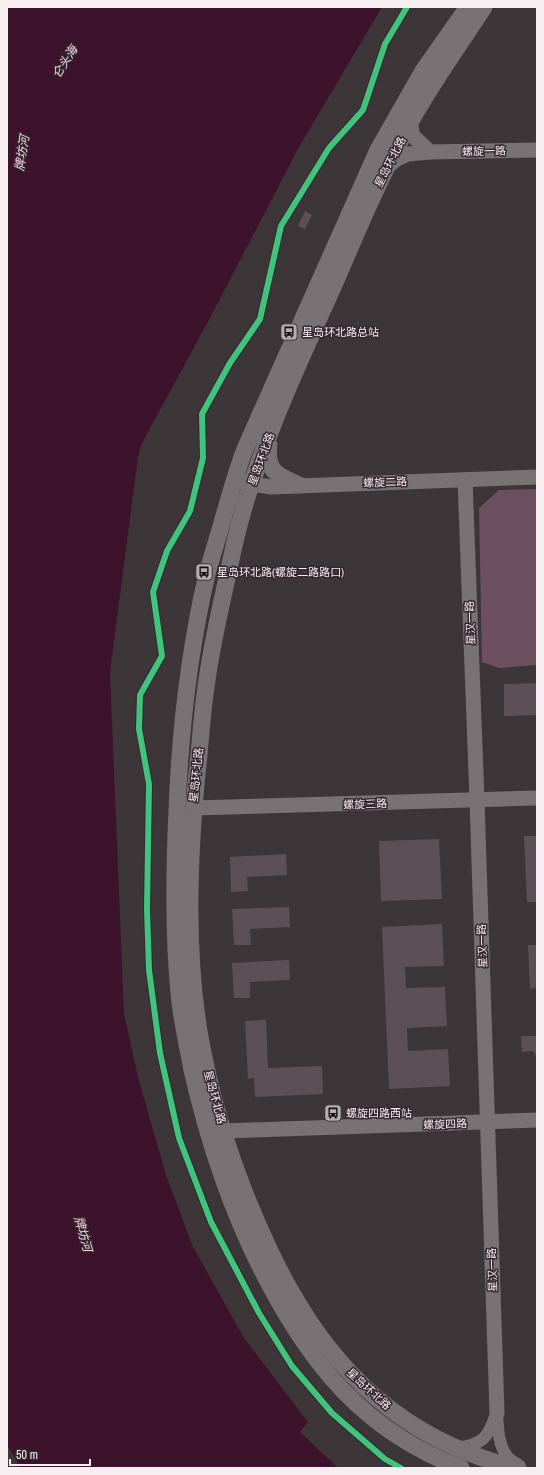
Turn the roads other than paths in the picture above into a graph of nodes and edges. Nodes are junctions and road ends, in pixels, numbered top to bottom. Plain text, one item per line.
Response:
1 (468, 7) edge
2 (484, 7) edge
3 (410, 122) junction
4 (537, 150) edge
5 (430, 152) junction
6 (387, 167) junction
7 (271, 432) junction
8 (537, 477) edge
9 (234, 478) junction
10 (465, 480) junction
11 (251, 484) junction
12 (299, 485) junction
13 (537, 798) edge
14 (477, 800) junction
15 (193, 808) junction
16 (537, 1120) edge
17 (488, 1122) junction
18 (216, 1133) junction
19 (497, 1413) junction
20 (456, 1448) junction
21 (461, 1468) edge
22 (517, 1468) edge
23 (522, 1468) edge

1 - 9 main road, 星岛环北路
2 - 3 main road, 星岛环北路
3 - 5 street
3 - 6 main road, 星岛环北路
4 - 5 street, 螺旋一路
5 - 6 street, 螺旋一路
6 - 7 main road, 星岛环北路
7 - 11 main road, 星岛环北路
7 - 12 main road
8 - 10 street, 螺旋二路
9 - 11 street, 螺旋二路
9 - 18 main road, 星岛环北路
10 - 12 street, 螺旋二路
10 - 14 street, 星汉一路
11 - 12 street, 螺旋二路
11 - 15 main road, 星岛环北路
13 - 14 street, 螺旋三路
14 - 15 street, 螺旋三路
14 - 17 street, 星汉一路
15 - 18 main road, 星岛环北路
16 - 17 street, 螺旋四路
17 - 18 street, 螺旋四路
17 - 19 street, 星汉一路
18 - 20 main road, 星岛环北路
18 - 21 main road, 星岛环北路
19 - 20 street, 星汉一路
19 - 23 street, 星汉一路
20 - 22 main road, 星岛环北路

